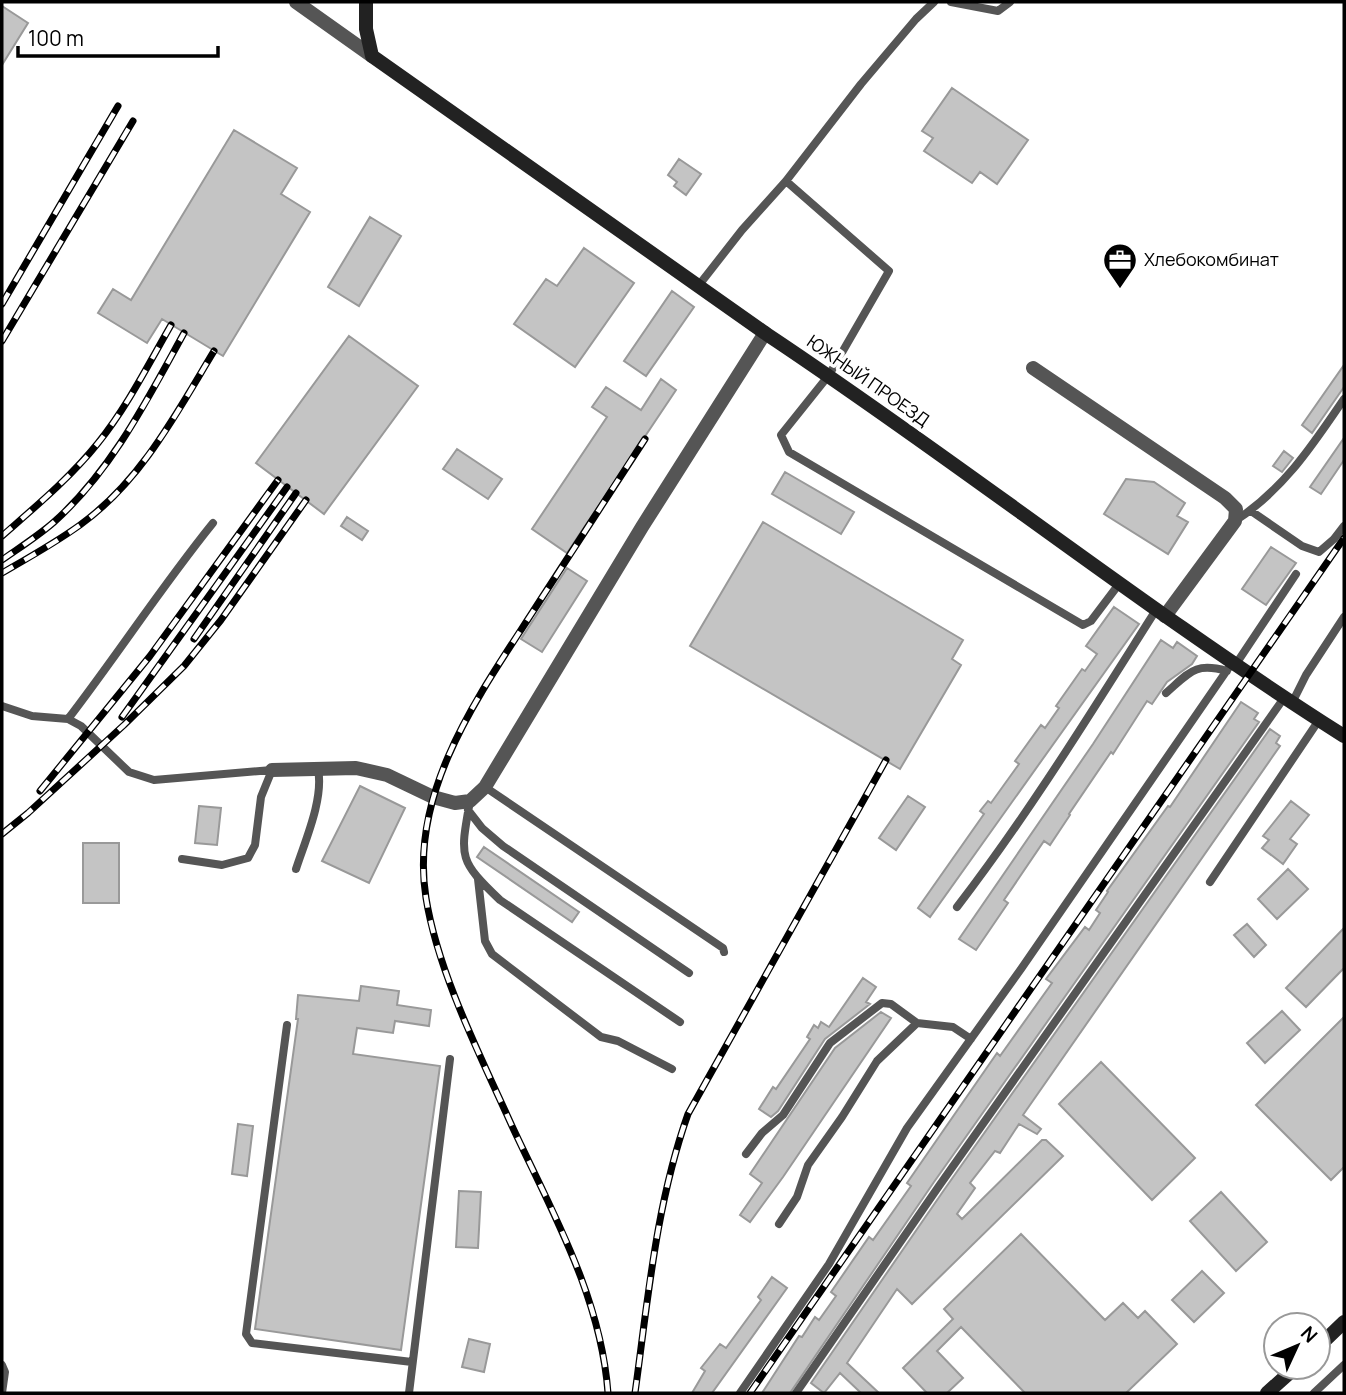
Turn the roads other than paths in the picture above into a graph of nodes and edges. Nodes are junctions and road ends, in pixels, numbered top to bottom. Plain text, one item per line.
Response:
1 (296, 2) edge
2 (366, 2) edge
3 (951, 2) edge
4 (1010, 2) edge
5 (930, 4) edge
6 (372, 56) junction
7 (786, 181) junction
8 (699, 285) junction
9 (765, 333) junction
10 (1033, 368) dead end
11 (829, 375) junction
12 (1344, 399) edge
13 (1251, 511) junction
14 (1235, 521) junction
15 (214, 523) dead end
16 (1344, 526) edge
17 (1296, 574) dead end
18 (1119, 584) junction
19 (1160, 613) junction
20 (1344, 617) edge
21 (1232, 666) junction
22 (1166, 692) dead end
23 (1288, 701) junction
24 (2, 706) edge
25 (68, 719) junction
26 (1319, 720) junction
27 (1344, 736) edge
28 (318, 769) junction
29 (272, 770) junction
30 (485, 787) junction
31 (469, 805) junction
32 (182, 859) dead end
33 (296, 869) dead end
34 (478, 879) junction
35 (1210, 882) dead end
36 (957, 906) dead end
37 (724, 952) dead end
38 (689, 973) dead end
39 (680, 1023) dead end
40 (917, 1023) junction
41 (287, 1025) dead end
42 (971, 1039) junction
43 (450, 1059) dead end
44 (672, 1069) dead end
45 (747, 1154) dead end
46 (779, 1224) dead end
47 (412, 1362) junction
48 (2, 1364) edge
49 (1344, 1365) edge
50 (1280, 1381) edge
51 (2, 1393) edge
52 (409, 1393) edge
53 (740, 1393) edge
54 (796, 1393) edge
55 (1267, 1393) edge
56 (1314, 1393) edge

1 - 6 street
2 - 6 street
3 - 4 lane
5 - 7 lane
6 - 8 street, ЮЖНЫЙ ПРОЕЗД
7 - 8 lane
7 - 11 lane
8 - 9 street, ЮЖНЫЙ ПРОЕЗД
9 - 11 street, ЮЖНЫЙ ПРОЕЗД
9 - 30 street
10 - 14 street
11 - 18 street, ЮЖНЫЙ ПРОЕЗД
11 - 18 lane
12 - 13 lane
13 - 14 lane
13 - 16 lane
14 - 19 street
15 - 25 lane
17 - 21 lane
18 - 19 street, ЮЖНЫЙ ПРОЕЗД
19 - 21 street, ЮЖНЫЙ ПРОЕЗД
19 - 36 lane
20 - 23 lane
21 - 22 lane
21 - 23 street, ЮЖНЫЙ ПРОЕЗД
21 - 42 lane
23 - 26 street, ЮЖНЫЙ ПРОЕЗД
23 - 54 lane
24 - 25 lane
25 - 29 lane
26 - 27 street, ЮЖНЫЙ ПРОЕЗД
26 - 35 lane
28 - 29 street
28 - 31 street
28 - 33 lane
29 - 32 lane
30 - 31 street
30 - 37 lane
31 - 34 lane
31 - 38 lane
34 - 39 lane
34 - 44 lane
40 - 42 lane
40 - 45 lane
40 - 46 lane
41 - 47 lane
42 - 53 lane
43 - 47 lane
47 - 52 lane
48 - 51 lane
49 - 56 lane
50 - 55 street

